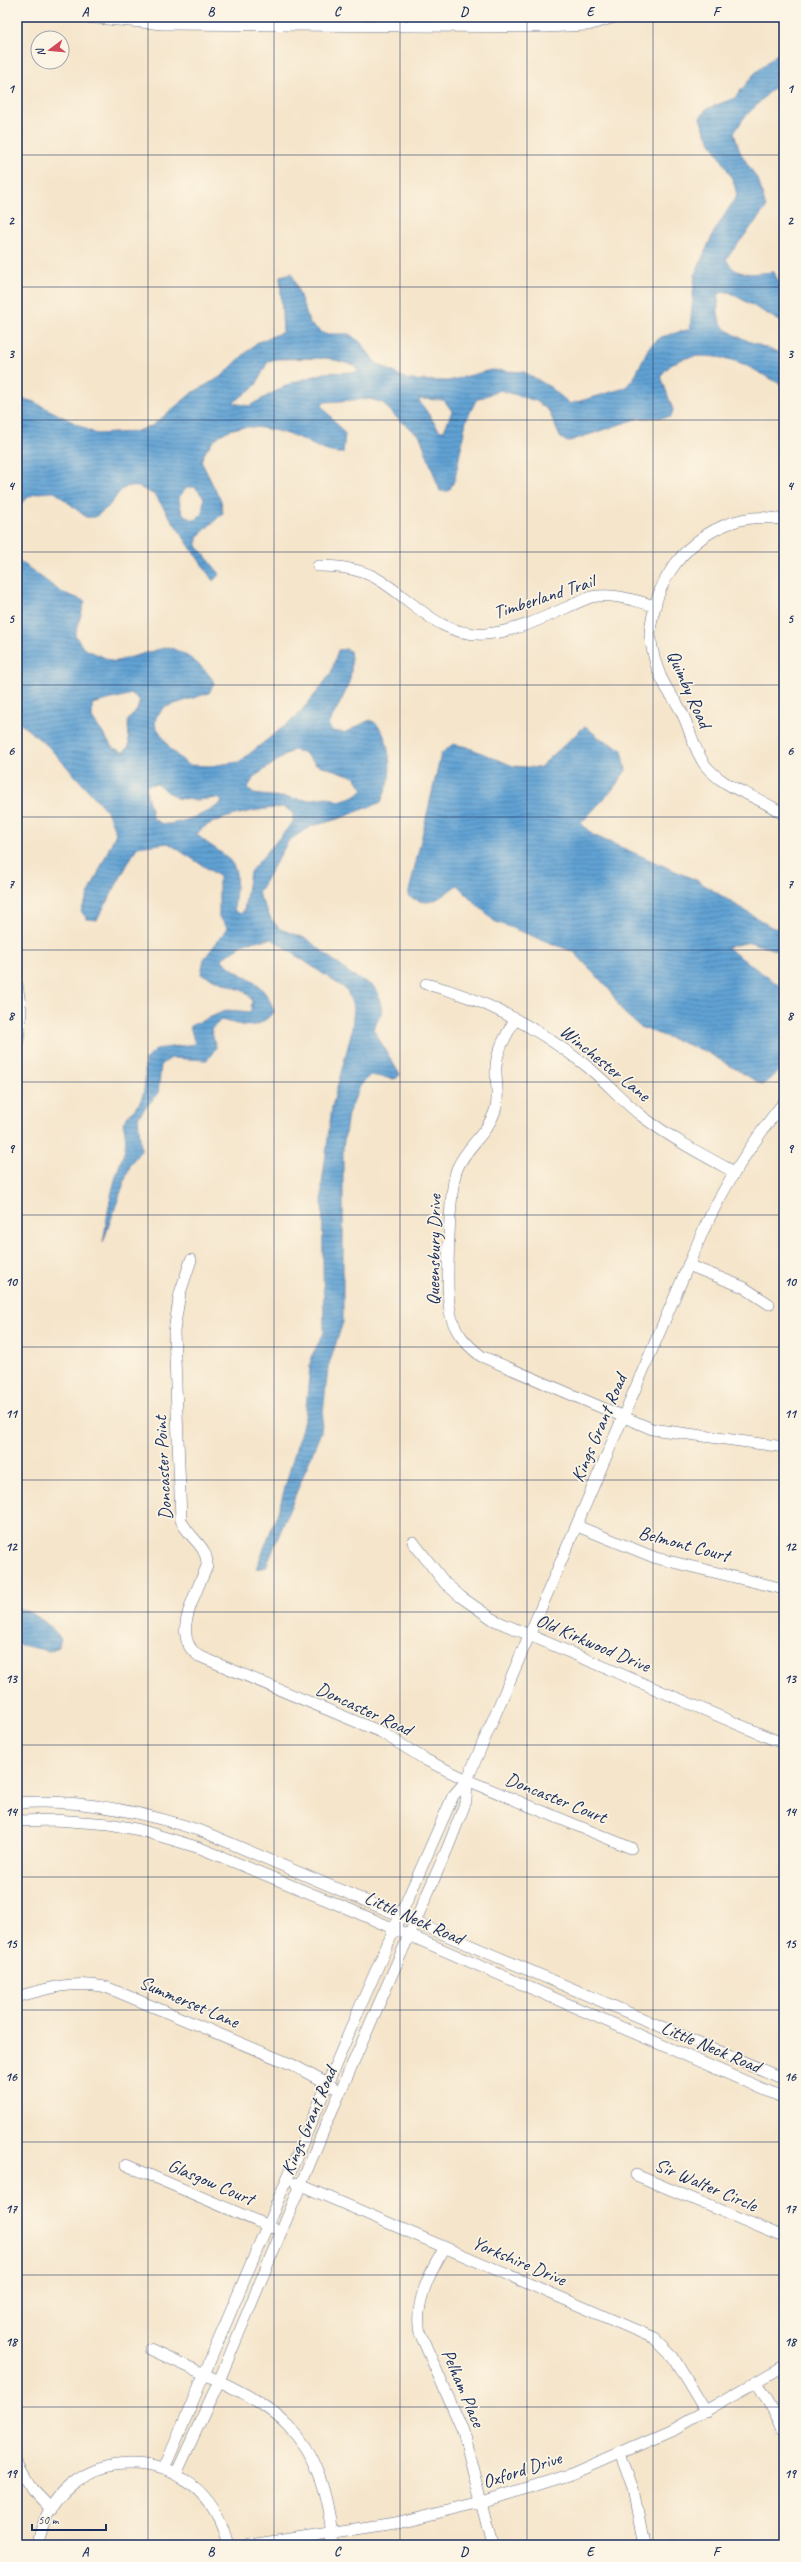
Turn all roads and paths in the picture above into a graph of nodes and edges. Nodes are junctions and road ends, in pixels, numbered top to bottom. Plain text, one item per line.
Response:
1 (85, 17) edge
2 (616, 17) edge
3 (784, 520) edge
4 (318, 566) dead end
5 (655, 606) junction
6 (784, 815) edge
7 (17, 984) edge
8 (426, 984) dead end
9 (515, 1019) junction
10 (17, 1051) edge
11 (784, 1102) edge
12 (734, 1172) junction
13 (191, 1260) dead end
14 (688, 1265) junction
15 (770, 1304) dead end
16 (624, 1417) junction
17 (784, 1447) edge
18 (577, 1526) junction
19 (413, 1542) dead end
20 (784, 1589) edge
21 (530, 1636) junction
22 (244, 1674) joint
23 (784, 1741) edge
24 (467, 1780) junction
25 (17, 1803) edge
26 (17, 1821) edge
27 (631, 1848) dead end
28 (401, 1915) junction
29 (415, 1921) junction
30 (394, 1930) junction
31 (408, 1936) junction
32 (17, 1997) edge
33 (784, 2080) edge
34 (328, 2084) junction
35 (341, 2090) junction
36 (784, 2098) edge
37 (126, 2165) dead end
38 (636, 2175) dead end
39 (288, 2179) junction
40 (302, 2186) junction
41 (267, 2226) junction
42 (281, 2231) junction
43 (784, 2237) edge
44 (444, 2249) junction
45 (150, 2349) dead end
46 (784, 2366) edge
47 (204, 2375) junction
48 (219, 2381) junction
49 (757, 2382) junction
50 (706, 2412) junction
51 (784, 2430) edge
52 (620, 2453) junction
53 (17, 2463) edge
54 (164, 2469) junction
55 (176, 2474) junction
56 (482, 2502) junction
57 (51, 2509) junction
58 (332, 2533) junction
59 (38, 2545) edge
60 (228, 2545) edge
61 (249, 2545) edge
62 (333, 2545) edge
63 (492, 2545) edge
64 (644, 2545) edge

1 - 2 street
3 - 5 street, Quimby Road
4 - 5 street, Timberland Trail
5 - 6 street, Quimby Road
7 - 10 street
8 - 9 street, Winchester Lane
9 - 12 street, Winchester Lane
9 - 16 street, Queensbury Drive
11 - 12 street, Kings Grant Road
12 - 14 street, Kings Grant Road
13 - 22 street, Doncaster Point
14 - 15 street
14 - 16 street, Kings Grant Road
16 - 17 street, Queensbury Drive
16 - 18 street, Kings Grant Road
18 - 20 street, Belmont Court
18 - 21 street, Kings Grant Road
19 - 21 street, Old Kirkwood Drive
21 - 23 street, Old Kirkwood Drive
21 - 24 street, Kings Grant Road
22 - 24 street, Doncaster Road
24 - 27 street, Doncaster Court
24 - 28 street, Kings Grant Road
24 - 29 street, Kings Grant Road
25 - 28 street, Little Neck Road
26 - 30 street, Little Neck Road
28 - 29 street, Little Neck Road
28 - 30 street, Kings Grant Road
29 - 31 street, Kings Grant Road
29 - 33 street, Little Neck Road
30 - 31 street, Little Neck Road
30 - 34 street, Kings Grant Road
31 - 35 street, Kings Grant Road
31 - 36 street, Little Neck Road
32 - 34 street, Summerset Lane
34 - 35 street, Summerset Lane
34 - 39 street, Kings Grant Road
35 - 40 street, Kings Grant Road
37 - 41 street, Glasgow Court
38 - 43 street, Sir Walter Circle
39 - 40 street, Yorkshire Drive
39 - 41 street, Kings Grant Road
40 - 42 street, Kings Grant Road
40 - 44 street, Yorkshire Drive
41 - 42 street, Glasgow Court
41 - 47 street, Kings Grant Road
42 - 48 street, Kings Grant Road
44 - 50 street, Yorkshire Drive
44 - 56 street, Pelham Place
45 - 47 street
46 - 49 street, Oxford Drive
47 - 48 street
47 - 54 street, Kings Grant Road
48 - 55 street, Kings Grant Road
48 - 58 street
49 - 50 street, Oxford Drive
49 - 51 street
50 - 52 street, Oxford Drive
52 - 56 street, Oxford Drive
52 - 64 street
53 - 57 street
54 - 55 street
54 - 57 street
55 - 60 street
56 - 58 street, Oxford Drive
56 - 63 street, Pelham Place
57 - 59 street
58 - 61 street, Oxford Drive
58 - 62 street

